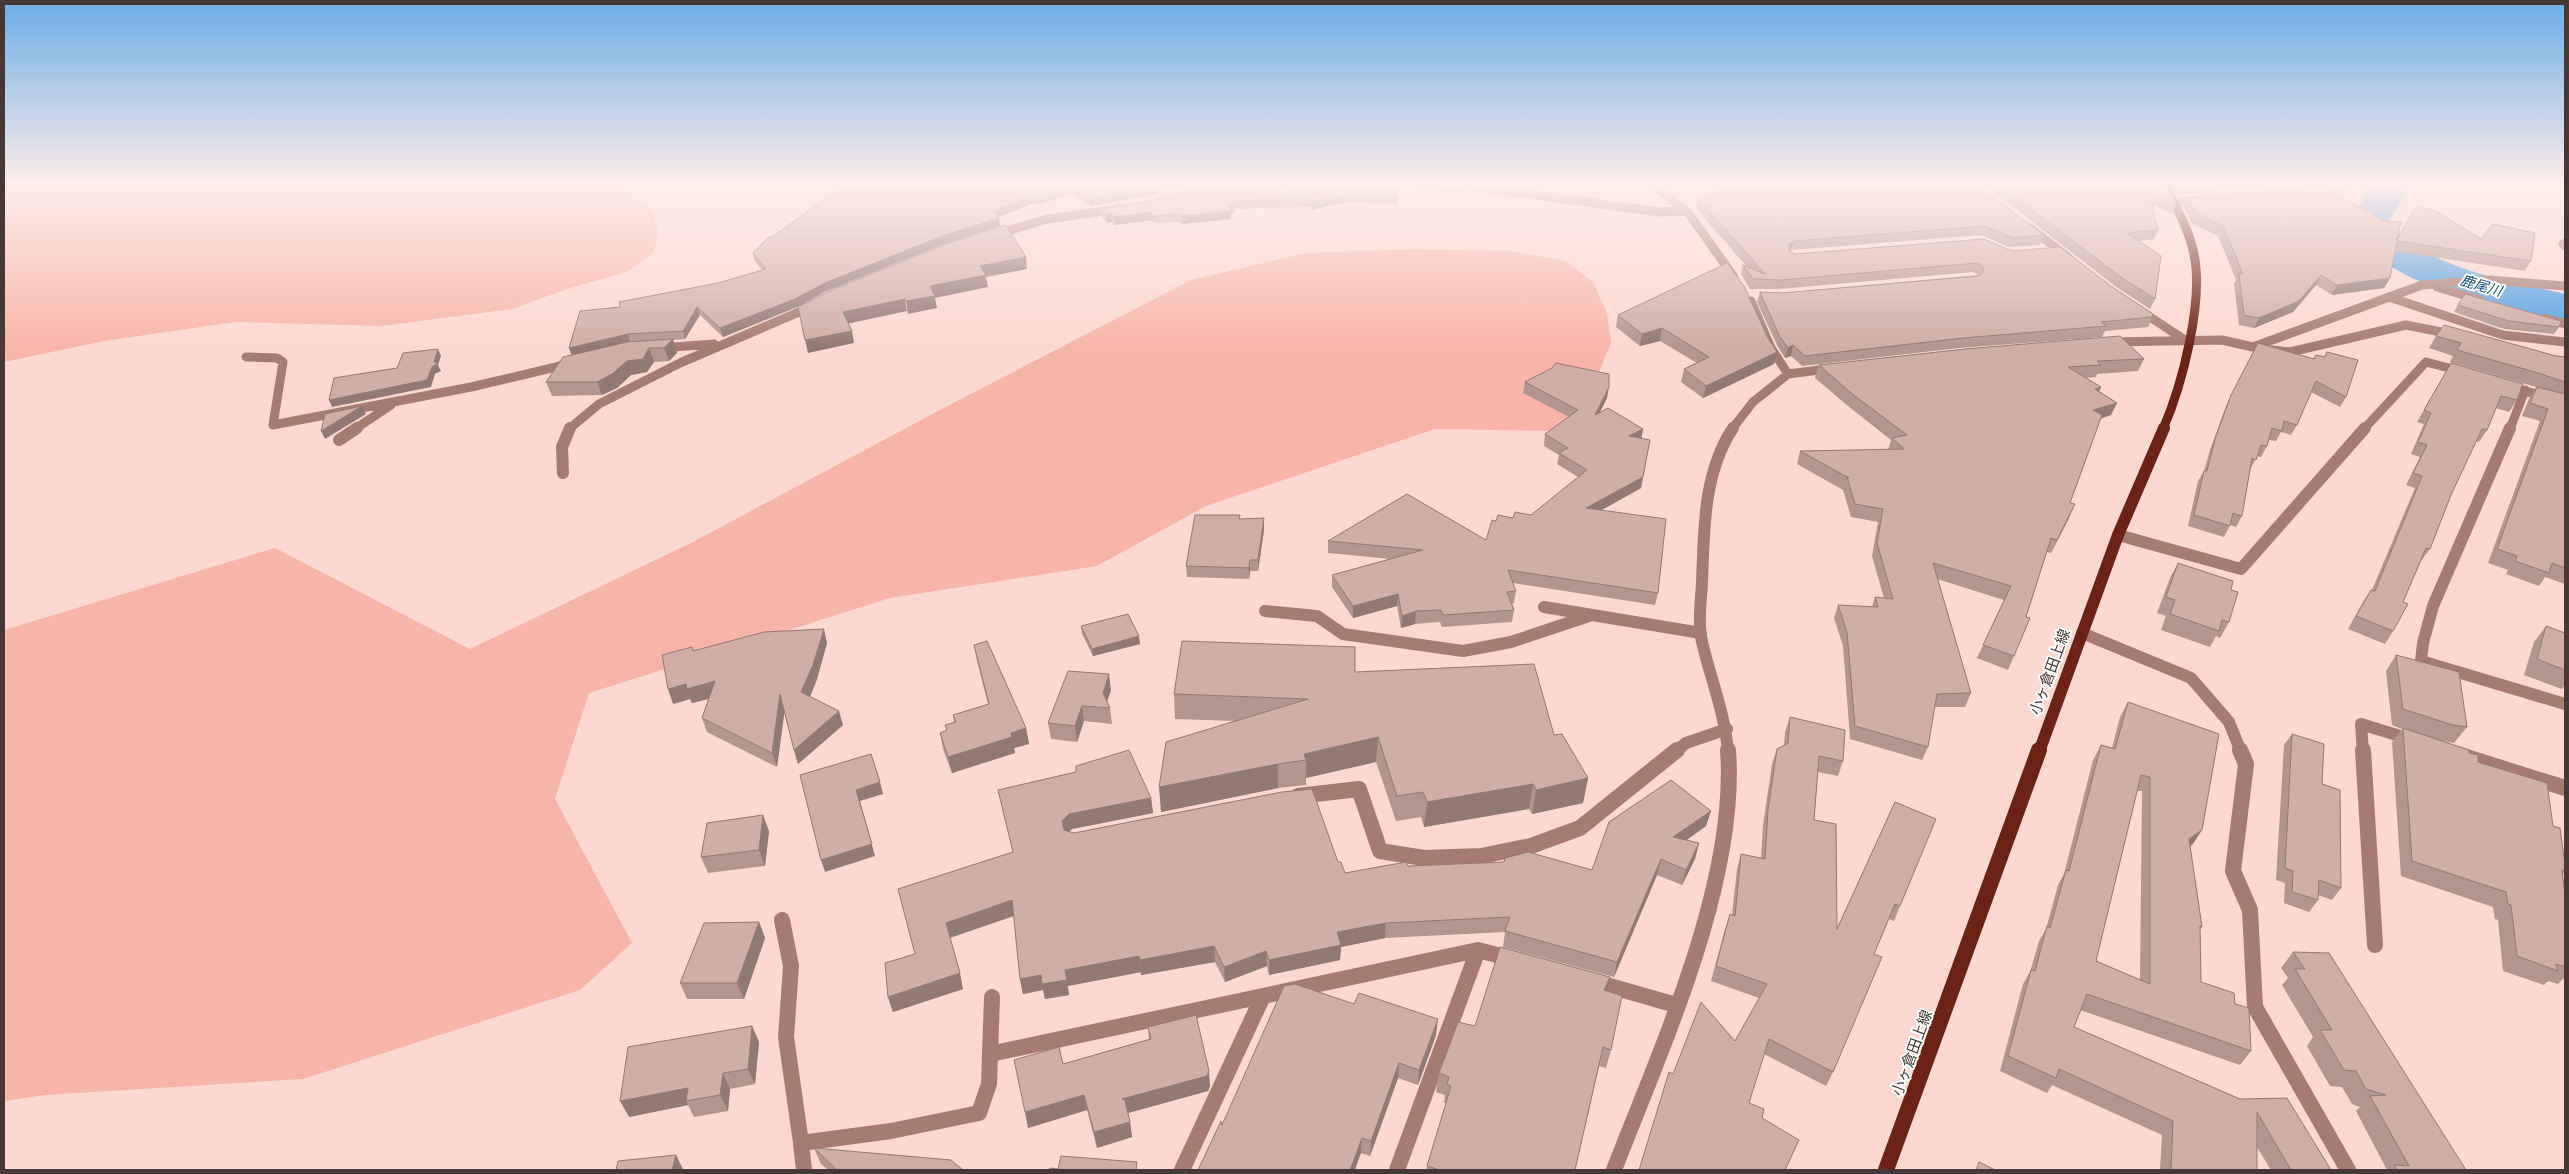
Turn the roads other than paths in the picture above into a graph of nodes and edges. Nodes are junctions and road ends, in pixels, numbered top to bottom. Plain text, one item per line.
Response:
1 (1706, 238) edge
2 (2043, 238) edge
3 (2188, 238) edge
4 (2059, 250) junction
5 (2042, 252) edge
6 (2074, 262) edge
7 (2422, 285) junction
8 (2565, 286) edge
9 (1747, 295) junction
10 (1763, 296) edge
11 (2388, 297) junction
12 (2127, 301) edge
13 (820, 302) edge
14 (2489, 303) edge
15 (2534, 315) edge
16 (2565, 324) edge
17 (2465, 338) edge
18 (2188, 342) junction
19 (2565, 342) edge
20 (2098, 343) edge
21 (721, 344) junction
22 (2253, 347) junction
23 (649, 348) edge
24 (246, 357) dead end
25 (584, 360) edge
26 (1845, 367) edge
27 (1788, 374) junction
28 (2471, 375) edge
29 (2498, 382) edge
30 (2525, 390) junction
31 (396, 401) junction
32 (2565, 403) edge
33 (339, 440) dead end
34 (563, 474) dead end
35 (2118, 535) junction
36 (1544, 607) dead end
37 (1265, 611) dead end
38 (1592, 615) junction
39 (1701, 633) junction
40 (2082, 634) junction
41 (2565, 704) edge
42 (1727, 729) junction
43 (2426, 744) edge
44 (2445, 750) edge
45 (2565, 788) edge
46 (1280, 798) edge
47 (782, 920) dead end
48 (2375, 945) dead end
49 (1478, 950) junction
50 (1525, 963) edge
51 (1572, 976) edge
52 (1263, 996) junction
53 (992, 998) dead end
54 (1676, 1004) junction
55 (990, 1054) junction
56 (801, 1144) junction
57 (804, 1170) edge
58 (1182, 1170) edge
59 (1397, 1170) edge
60 (1614, 1170) edge
61 (1886, 1170) edge
62 (2348, 1170) edge

1 - 9 street
2 - 4 street
3 - 18 main road, 小ヶ倉田上線
4 - 5 street
4 - 6 street
7 - 8 street
7 - 11 street
7 - 14 street
9 - 10 street
9 - 27 street
11 - 19 street
11 - 22 street
12 - 18 street
13 - 21 street
15 - 16 street
17 - 22 street
18 - 20 street
18 - 22 street
18 - 35 main road, 小ヶ倉田上線
21 - 23 street
21 - 34 street
24 - 31 street
25 - 31 street
26 - 27 street
27 - 39 street
28 - 35 street
29 - 30 street
30 - 32 street
30 - 41 street
31 - 33 street
35 - 40 main road, 小ヶ倉田上線
36 - 38 street
37 - 38 street
38 - 39 street
39 - 42 street
40 - 61 main road, 小ヶ倉田上線
40 - 62 street
42 - 46 street
42 - 54 street
43 - 48 street
44 - 45 street
47 - 56 street
49 - 50 street
49 - 52 street
49 - 59 street
51 - 54 street
52 - 55 street
52 - 58 street
53 - 55 street
54 - 60 street
55 - 56 street
56 - 57 street

